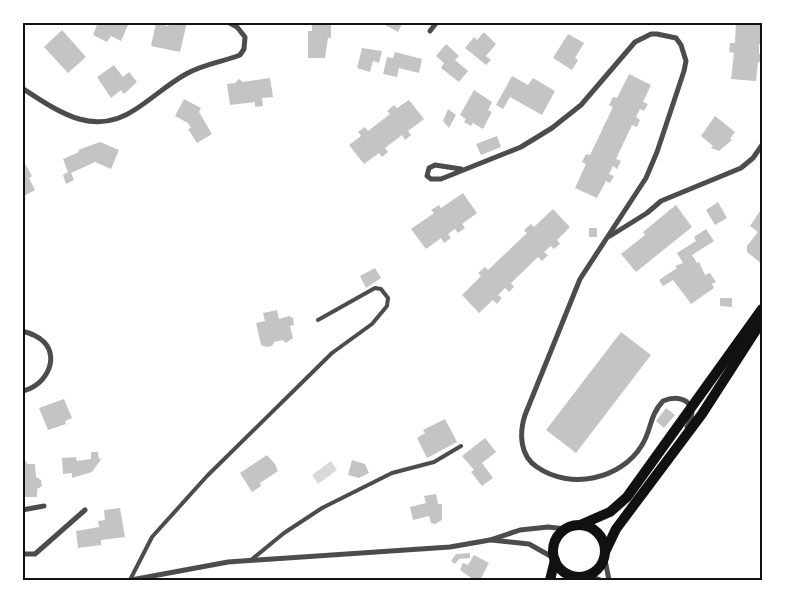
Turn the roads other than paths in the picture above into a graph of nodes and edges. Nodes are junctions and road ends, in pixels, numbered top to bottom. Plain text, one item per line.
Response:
1 (228, 22) edge
2 (438, 22) edge
3 (430, 31) dead end
4 (22, 88) edge
5 (762, 145) edge
6 (461, 169) junction
7 (608, 237) junction
8 (762, 309) edge
9 (318, 320) dead end
10 (762, 321) edge
11 (22, 331) edge
12 (22, 391) edge
13 (692, 408) junction
14 (462, 446) dead end
15 (668, 458) junction
16 (44, 506) dead end
17 (22, 510) edge
18 (85, 510) dead end
19 (580, 525) junction
20 (566, 529) junction
21 (490, 540) junction
22 (605, 553) junction
23 (22, 554) edge
24 (554, 559) junction
25 (251, 560) junction
26 (588, 576) junction
27 (574, 579) edge
28 (131, 580) edge
29 (550, 580) edge
30 (600, 580) edge
31 (609, 580) edge

1 - 4 street
2 - 3 street
5 - 7 street
6 - 6 street
6 - 7 street
7 - 13 street
8 - 13 main road
9 - 28 lane
10 - 15 main road
11 - 12 street
13 - 15 street
13 - 19 main road
14 - 25 lane
15 - 22 main road
16 - 17 street
18 - 23 street
19 - 20 main road
19 - 22 main road
20 - 21 street
20 - 24 main road
21 - 24 street
21 - 25 street
22 - 26 main road
22 - 31 street
24 - 27 main road
24 - 29 main road
25 - 28 street
26 - 27 main road
26 - 30 street

